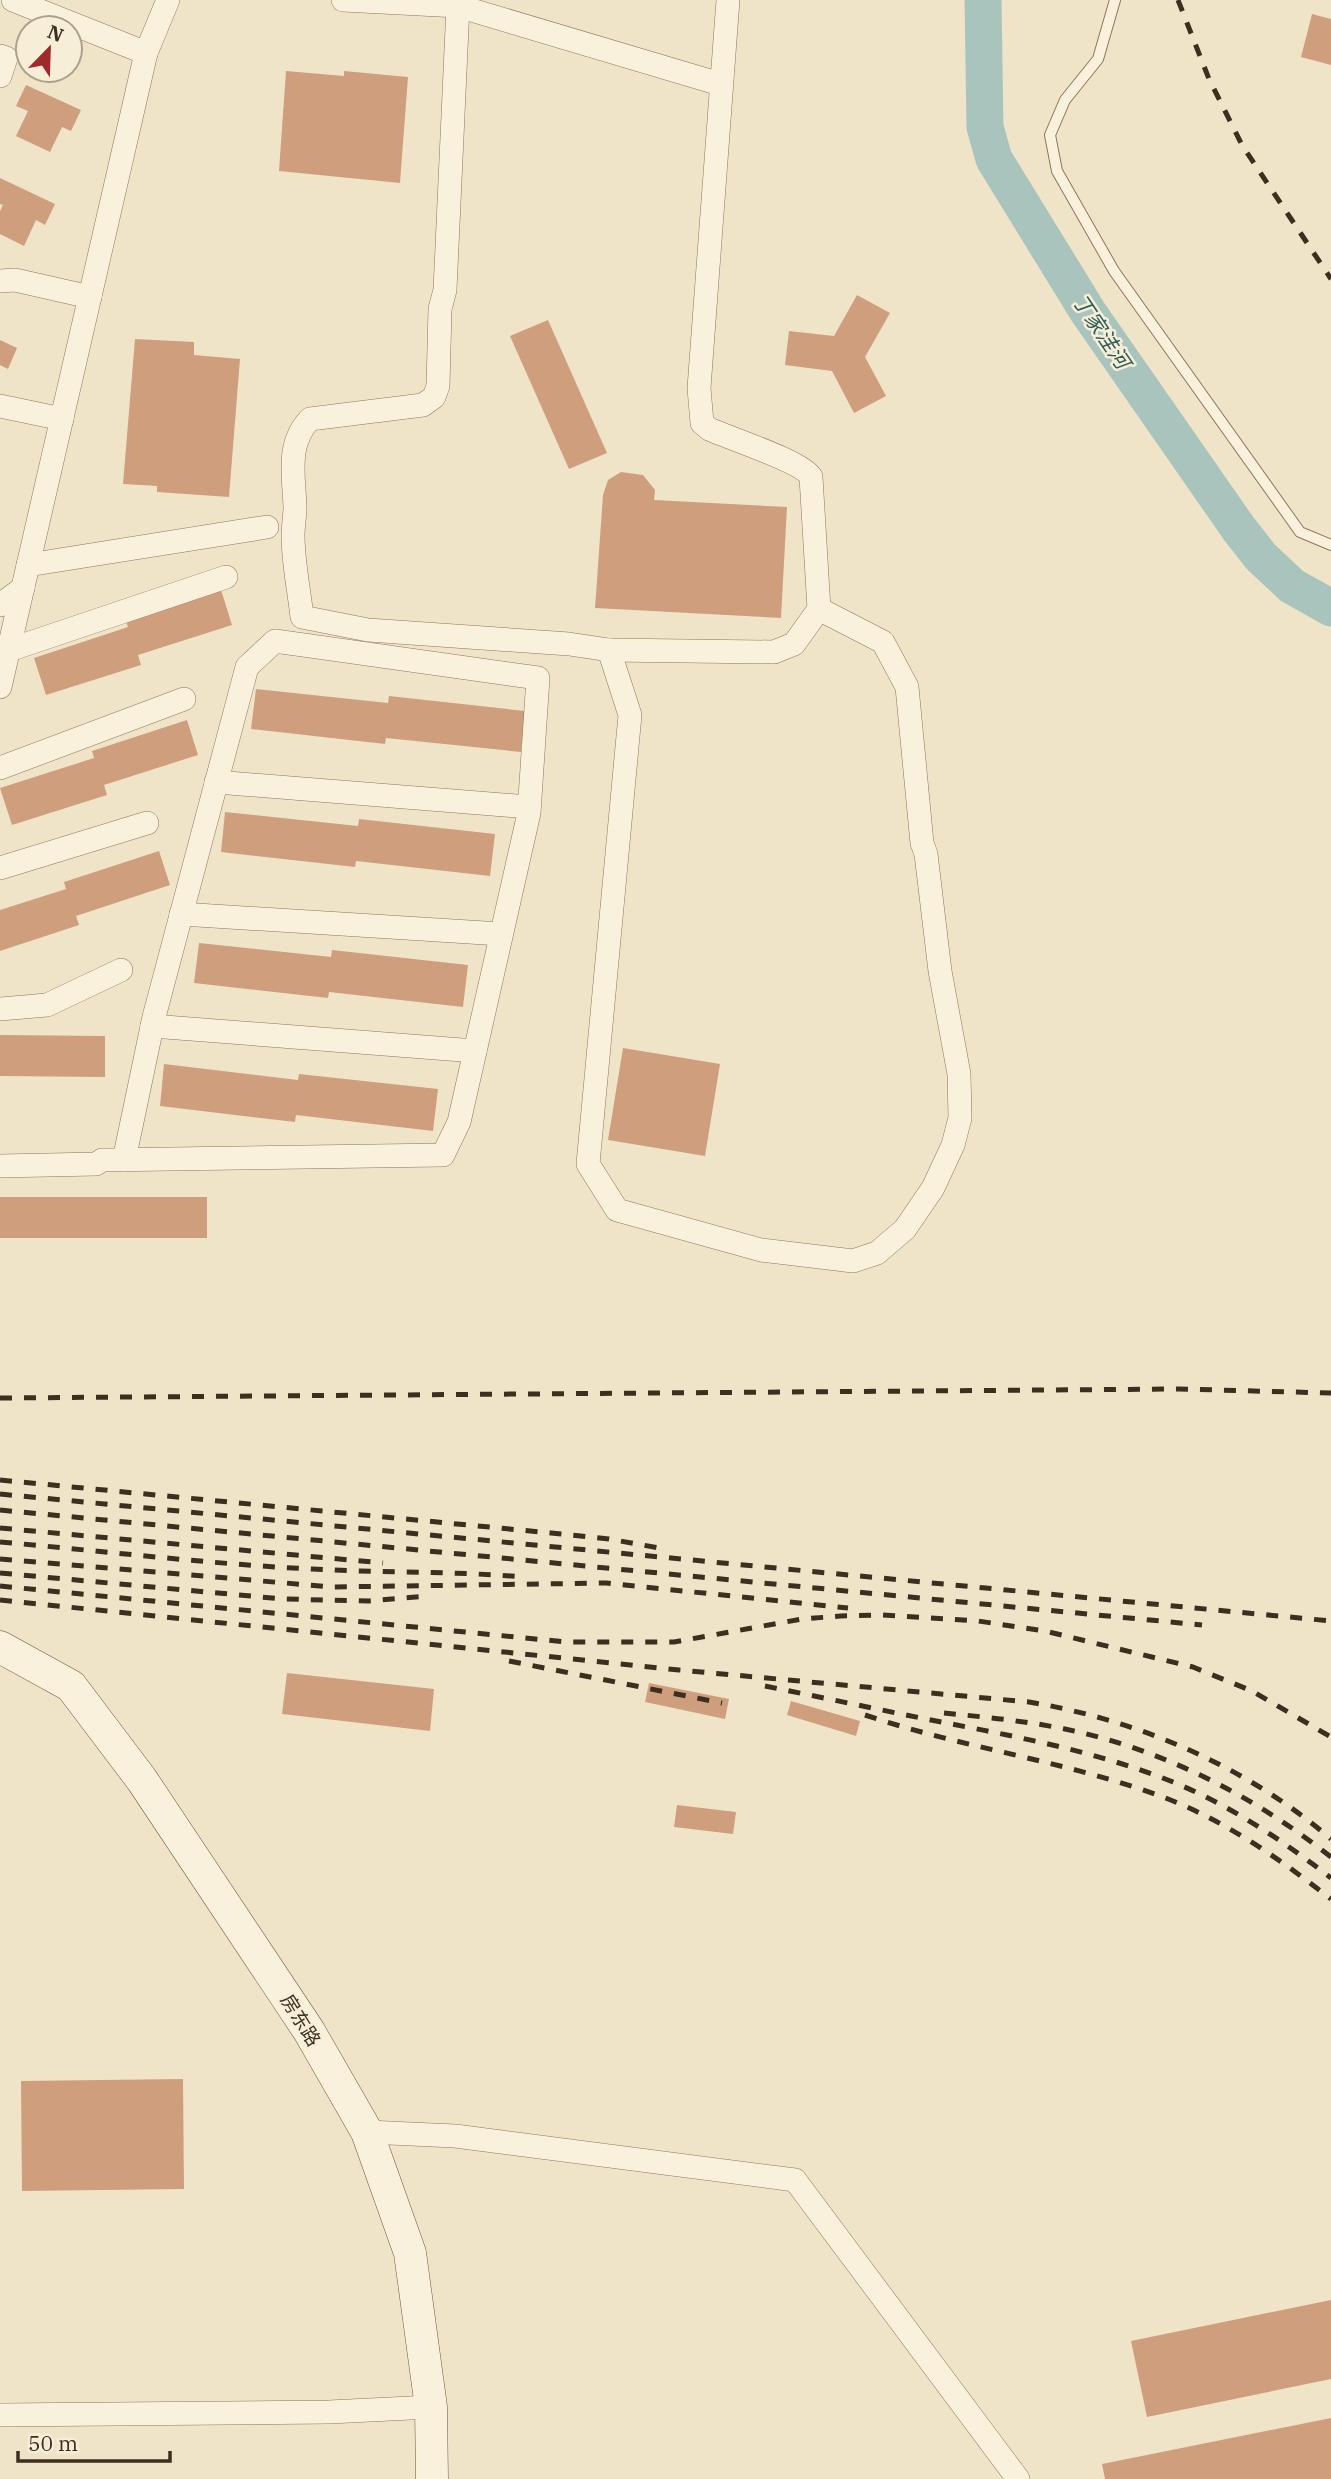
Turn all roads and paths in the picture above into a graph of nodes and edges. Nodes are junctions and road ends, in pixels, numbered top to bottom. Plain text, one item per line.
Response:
1 (13, 0) edge
2 (168, 0) edge
3 (343, 0) edge
4 (728, 0) edge
5 (1115, 0) edge
6 (458, 6) junction
7 (146, 52) junction
8 (0, 55) edge
9 (0, 76) edge
10 (720, 84) junction
11 (0, 281) edge
12 (90, 297) junction
13 (0, 406) edge
14 (62, 419) junction
15 (267, 527) dead end
16 (1331, 545) edge
17 (28, 565) junction
18 (226, 577) dead end
19 (23, 588) junction
20 (0, 605) edge
21 (819, 609) junction
22 (9, 650) junction
23 (609, 650) junction
24 (0, 688) edge
25 (184, 699) dead end
26 (0, 768) edge
27 (216, 782) junction
28 (530, 807) junction
29 (147, 823) dead end
30 (0, 868) edge
31 (181, 914) junction
32 (501, 934) junction
33 (121, 970) dead end
34 (0, 1009) edge
35 (152, 1026) junction
36 (475, 1051) junction
37 (124, 1160) junction
38 (0, 1166) edge
39 (0, 1647) edge
40 (367, 2132) junction
41 (431, 2407) junction
42 (0, 2415) edge
43 (432, 2479) edge
44 (1018, 2479) edge

1 - 7 street
2 - 7 street
3 - 6 street
4 - 10 street
5 - 16 lane
6 - 10 street
6 - 23 street
7 - 12 street
8 - 9 street
10 - 21 street
11 - 12 street
12 - 14 street
13 - 14 street
14 - 17 street
15 - 17 street
17 - 19 street
18 - 22 street
19 - 20 street
19 - 22 street
21 - 23 street
21 - 23 street
22 - 24 street
25 - 26 street
27 - 28 street
27 - 28 street
27 - 31 street
28 - 32 street
29 - 30 street
31 - 32 street
31 - 35 street
32 - 36 street
33 - 34 street
35 - 36 street
35 - 37 street
36 - 37 street
37 - 38 street
39 - 40 main road, 房东路
40 - 41 main road, 房东路
40 - 44 street
41 - 42 street
41 - 43 main road, 房东路

